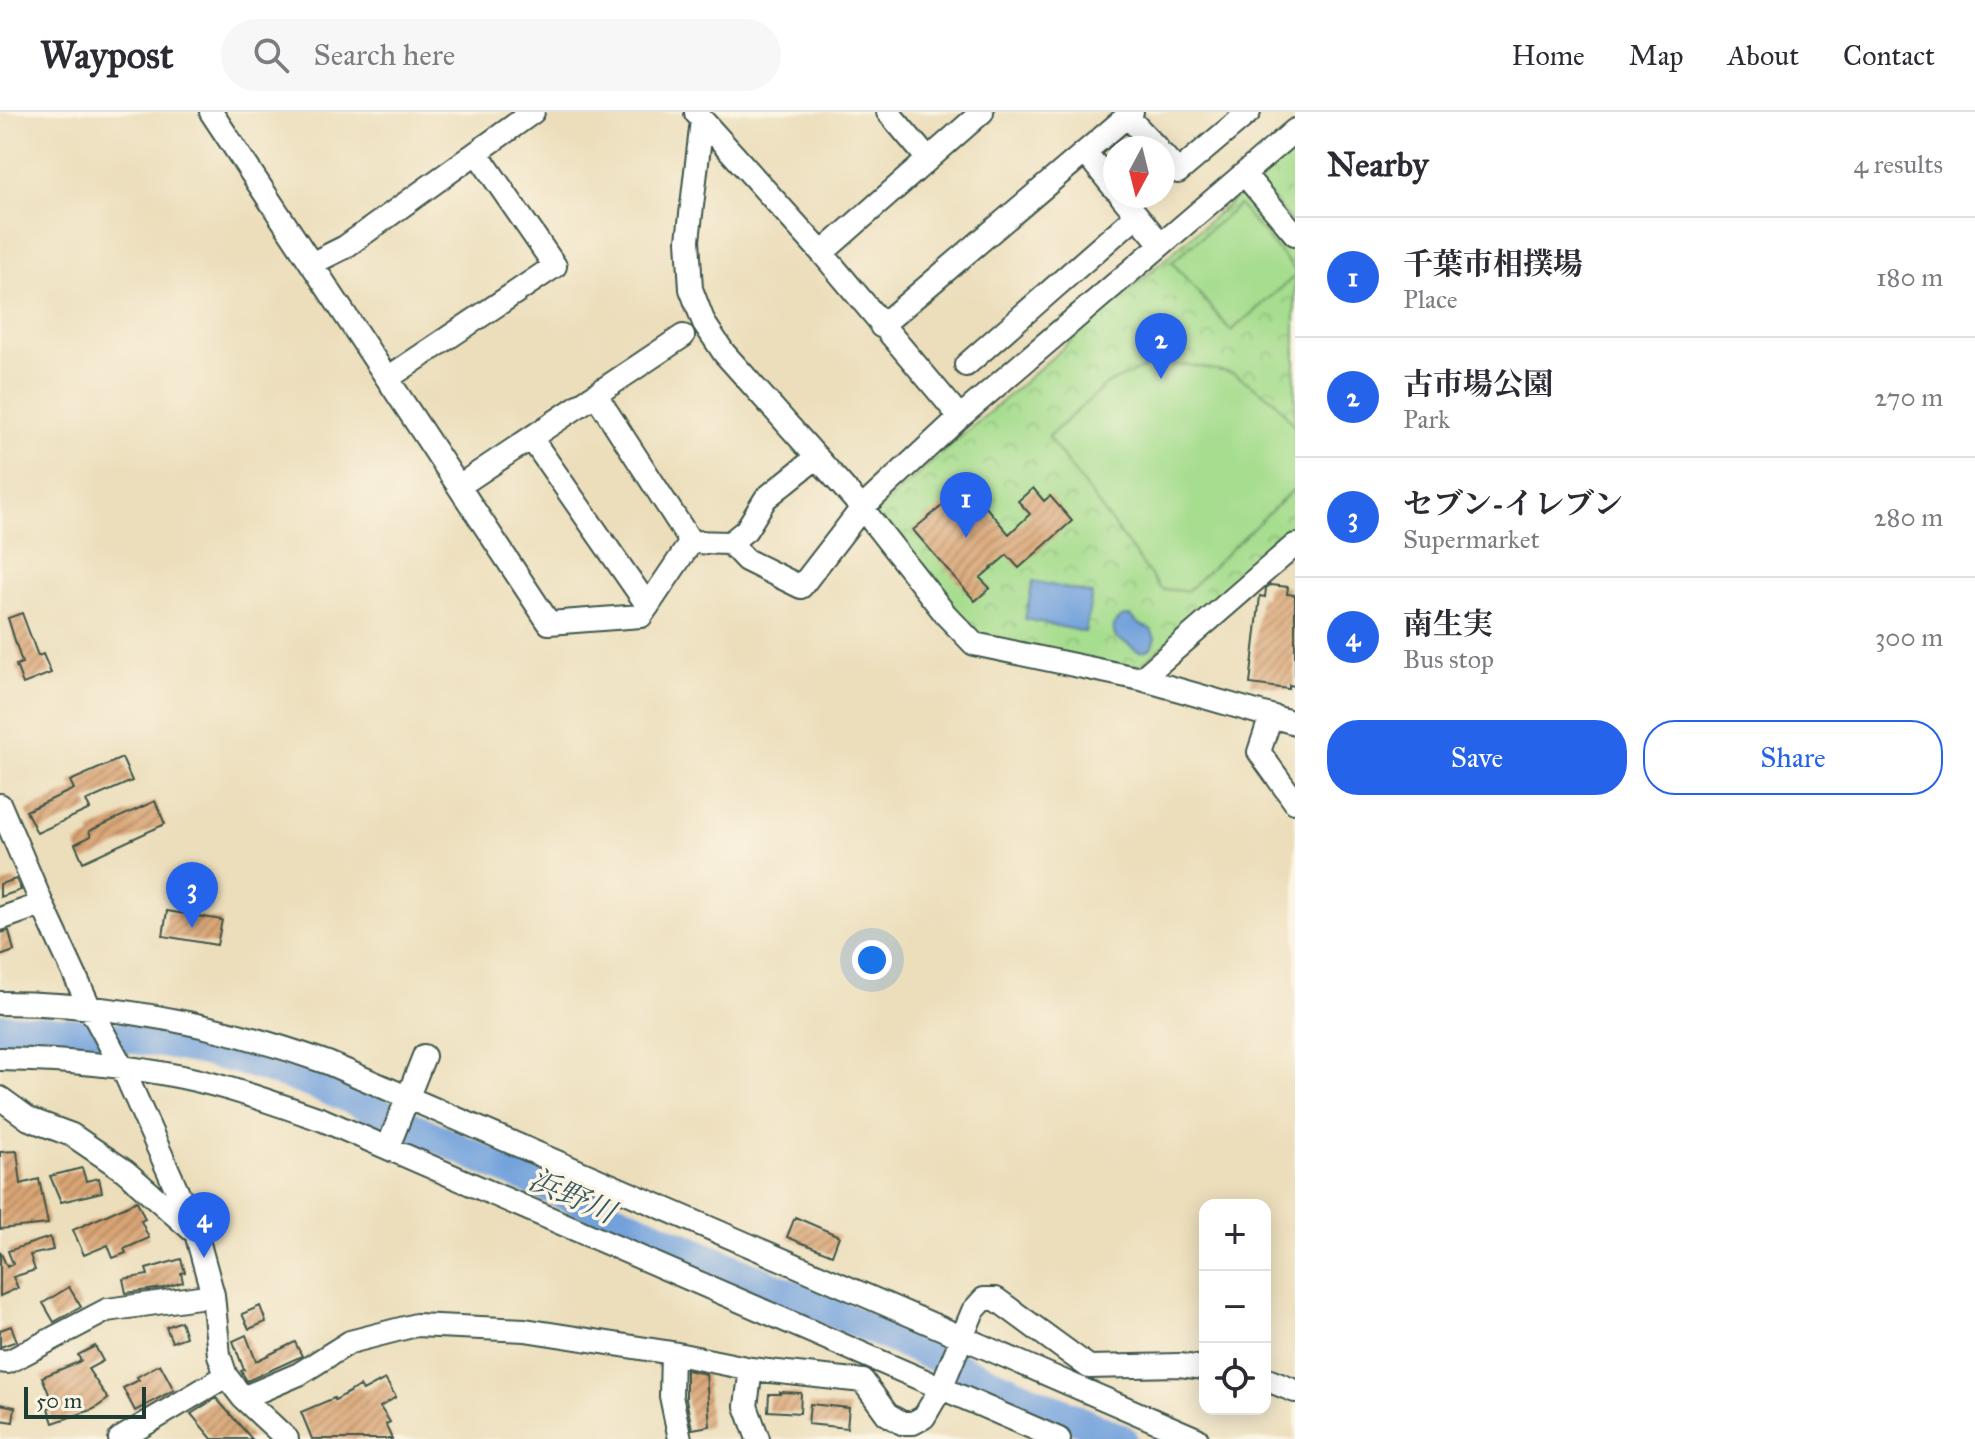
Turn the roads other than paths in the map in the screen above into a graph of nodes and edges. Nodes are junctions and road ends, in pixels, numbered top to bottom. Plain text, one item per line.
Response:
1 (211, 112) edge
2 (533, 112) edge
3 (888, 112) edge
4 (982, 112) edge
5 (1249, 112) edge
6 (1130, 114) edge
7 (699, 116) edge
8 (1295, 130) edge
9 (1147, 136) edge
10 (1085, 152) junction
11 (477, 153) junction
12 (927, 158) junction
13 (1175, 169) edge
14 (1103, 174) edge
15 (1244, 174) junction
16 (1131, 208) edge
17 (1137, 215) junction
18 (1295, 234) edge
19 (1161, 244) junction
20 (822, 253) junction
21 (313, 263) junction
22 (1029, 309) junction
23 (881, 326) junction
24 (1056, 335) junction
25 (683, 336) dead end
26 (966, 365) dead end
27 (388, 378) junction
28 (596, 395) junction
29 (960, 417) junction
30 (531, 438) junction
31 (817, 457) junction
32 (459, 486) junction
33 (862, 508) junction
34 (691, 542) junction
35 (730, 543) junction
36 (1295, 545) edge
37 (648, 606) junction
38 (1141, 679) junction
39 (1271, 716) junction
40 (1295, 723) edge
41 (1295, 802) edge
42 (0, 805) edge
43 (42, 904) junction
44 (0, 919) edge
45 (0, 1003) edge
46 (90, 1008) junction
47 (424, 1056) dead end
48 (0, 1059) edge
49 (123, 1069) junction
50 (407, 1096) junction
51 (0, 1098) edge
52 (388, 1147) junction
53 (196, 1233) junction
54 (213, 1295) junction
55 (964, 1337) junction
56 (672, 1353) junction
57 (0, 1361) edge
58 (1199, 1367) edge
59 (751, 1369) junction
60 (226, 1376) junction
61 (1271, 1381) edge
62 (941, 1388) junction
63 (1295, 1391) edge
64 (243, 1398) junction
65 (120, 1439) edge
66 (287, 1439) edge
67 (680, 1439) edge
68 (758, 1439) edge
69 (1059, 1439) edge
70 (1197, 1439) edge

1 - 21 street
2 - 11 street
3 - 12 street
4 - 12 street
5 - 13 street
6 - 9 street
6 - 10 street
7 - 20 street
7 - 31 street
8 - 15 street
10 - 14 street
10 - 23 street
11 - 21 street
11 - 27 street
12 - 20 street
15 - 18 street
15 - 19 street
16 - 17 street
17 - 19 street
17 - 22 street
19 - 24 street
20 - 23 street
21 - 27 street
22 - 24 street
22 - 26 street
23 - 29 street
24 - 29 street
25 - 28 street
27 - 32 street
28 - 30 street
28 - 34 street
29 - 33 street
30 - 32 street
30 - 37 street
31 - 33 street
31 - 35 street
32 - 37 street
33 - 35 street
33 - 38 street
34 - 35 street
34 - 37 street
36 - 38 street
38 - 39 street
39 - 40 street
39 - 41 street
42 - 43 street
43 - 44 street
43 - 46 street
45 - 46 street
46 - 49 street
46 - 50 street
47 - 50 street
48 - 49 street
49 - 52 street
49 - 53 street
50 - 52 street
50 - 55 street
51 - 53 street
52 - 62 street
53 - 54 street
54 - 57 street
54 - 60 street
55 - 58 street
55 - 62 street
55 - 70 street
56 - 59 street
56 - 64 street
56 - 67 street
59 - 62 street
59 - 68 street
60 - 64 street
60 - 65 street
61 - 63 street
62 - 69 street
64 - 66 street

